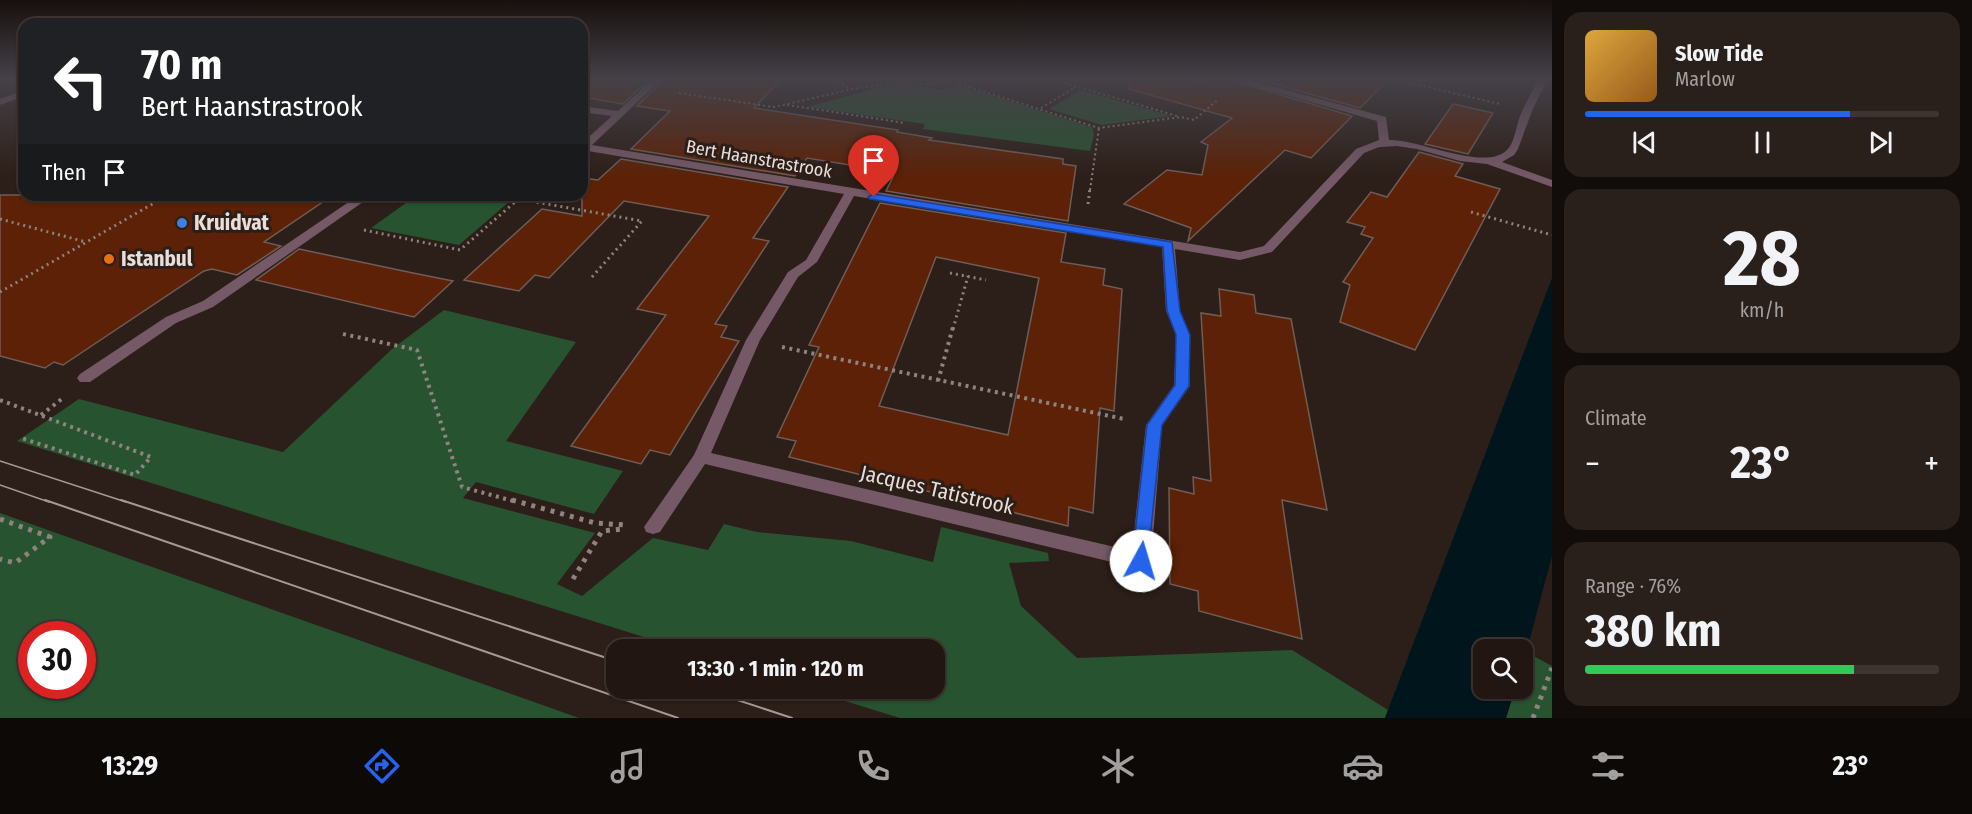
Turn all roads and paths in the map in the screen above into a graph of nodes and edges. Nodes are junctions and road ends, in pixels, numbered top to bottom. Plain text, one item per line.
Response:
1 (1527, 111) edge
2 (601, 112) edge
3 (623, 112) edge
4 (828, 112) edge
5 (1051, 112) edge
6 (1162, 112) edge
7 (1205, 112) edge
8 (1355, 112) edge
9 (620, 114) junction
10 (1181, 117) junction
11 (905, 123) dead end
12 (1099, 128) junction
13 (1384, 140) junction
14 (588, 143) edge
15 (588, 148) edge
16 (1489, 161) junction
17 (1552, 184) edge
18 (850, 194) junction
19 (157, 201) edge
20 (359, 201) edge
21 (517, 201) edge
22 (530, 201) edge
23 (1472, 212) dead end
24 (0, 219) edge
25 (329, 222) junction
26 (1084, 231) junction
27 (1552, 235) edge
28 (85, 241) junction
29 (1168, 244) junction
30 (950, 273) dead end
31 (968, 276) junction
32 (591, 278) dead end
33 (986, 280) dead end
34 (0, 292) edge
35 (343, 334) dead end
36 (753, 340) junction
37 (85, 378) dead end
38 (938, 381) junction
39 (0, 400) edge
40 (58, 402) dead end
41 (40, 416) junction
42 (1154, 425) junction
43 (21, 438) dead end
44 (701, 457) junction
45 (0, 519) edge
46 (653, 527) joint
47 (602, 531) dead end
48 (0, 559) edge
49 (573, 579) dead end
50 (1552, 668) edge
51 (1533, 718) edge

1 - 16 street
2 - 9 street
3 - 9 street
4 - 11 path
5 - 12 path
6 - 10 path
7 - 10 path
8 - 13 street
9 - 14 street
10 - 12 path
12 - 26 path
13 - 16 street
13 - 29 street, Bert Haanstrastrook
15 - 18 street, Bert Haanstrastrook
16 - 17 street
18 - 26 street, Bert Haanstrastrook
18 - 36 street
19 - 28 path
20 - 25 street
21 - 25 path
22 - 32 path
23 - 27 path
24 - 28 path
25 - 37 street
26 - 29 street, Bert Haanstrastrook
28 - 34 path
29 - 42 street
30 - 31 path
31 - 33 path
31 - 38 path
35 - 46 path
36 - 38 path
36 - 44 street
38 - 42 path
39 - 41 path
40 - 41 path
41 - 43 path
42 - 44 street, Jacques Tatistrook
44 - 46 street
45 - 48 path
47 - 49 path
50 - 51 path

